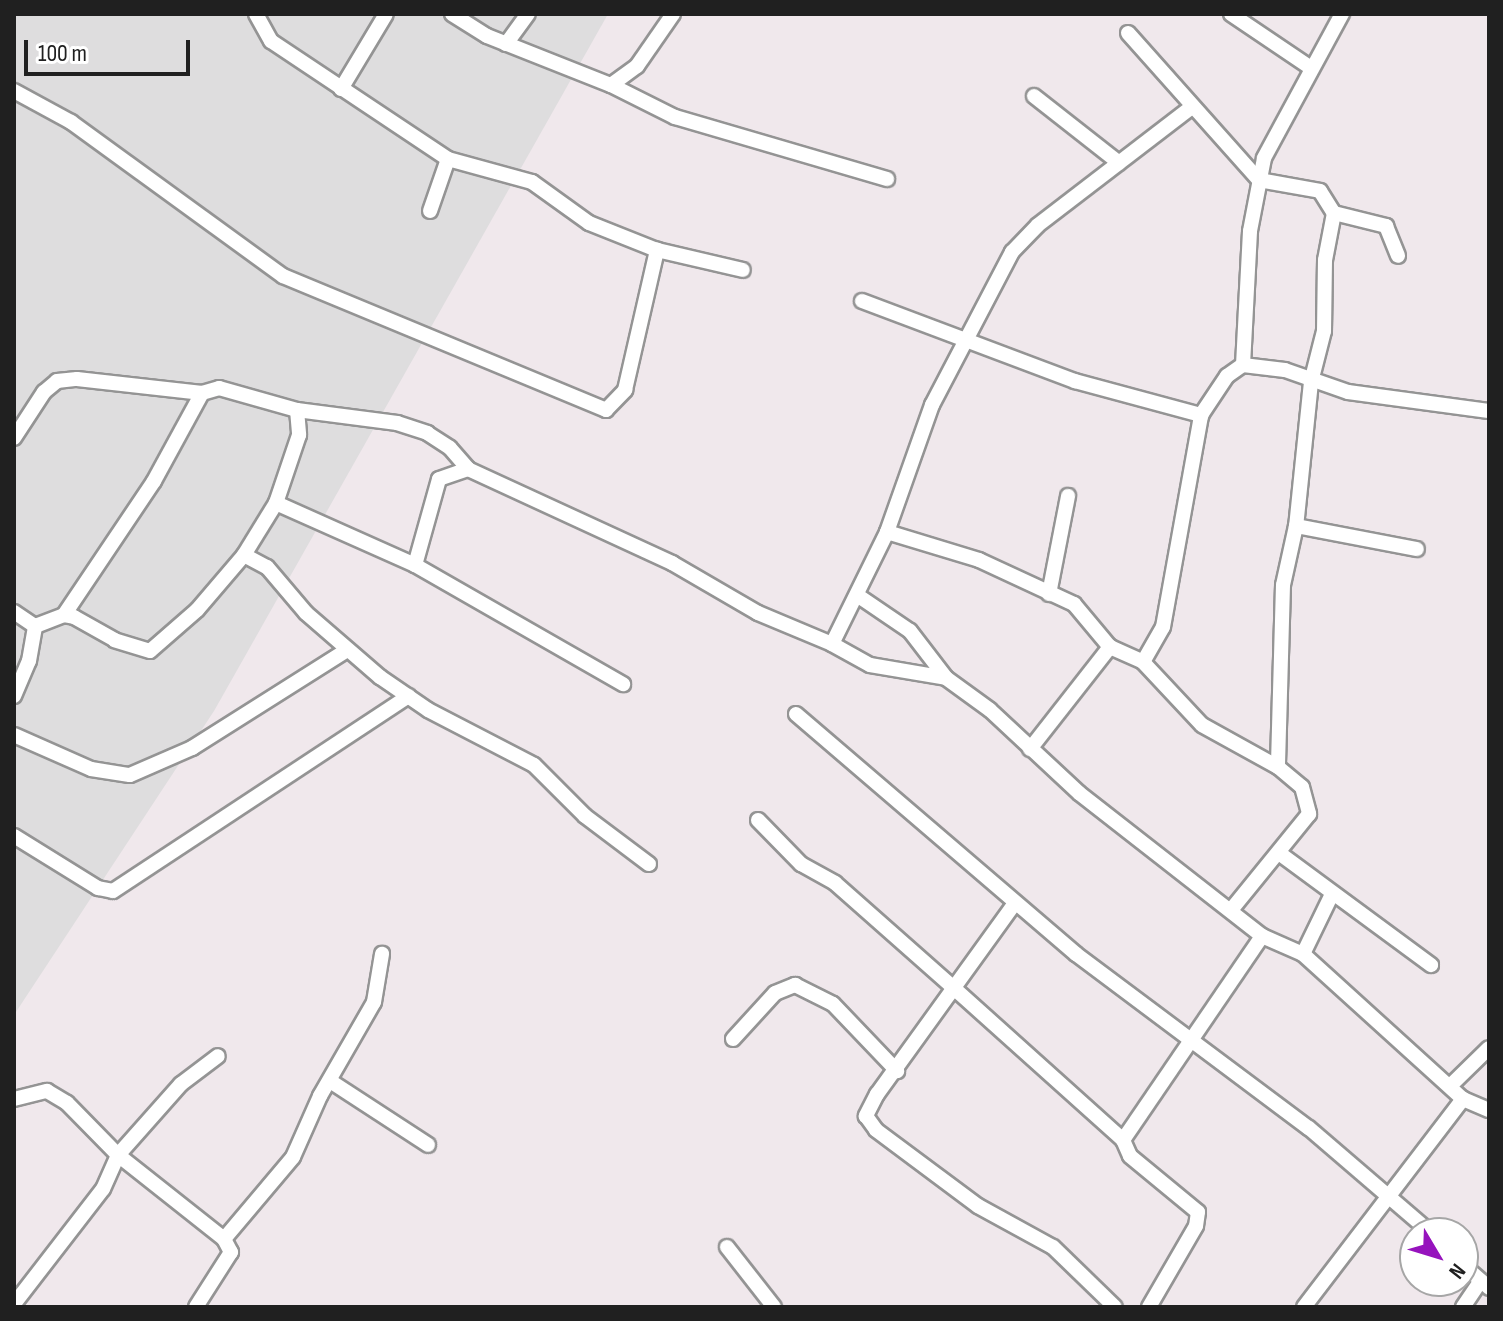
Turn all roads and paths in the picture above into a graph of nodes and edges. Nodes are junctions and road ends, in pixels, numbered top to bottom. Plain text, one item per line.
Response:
1 (256, 14) edge
2 (386, 14) edge
3 (452, 14) edge
4 (528, 14) edge
5 (673, 14) edge
6 (1231, 14) edge
7 (1342, 14) edge
8 (1128, 33) dead end
9 (506, 44) junction
10 (1311, 68) junction
11 (611, 85) junction
12 (341, 89) junction
13 (14, 91) edge
14 (1034, 96) dead end
15 (1192, 107) junction
16 (448, 159) junction
17 (1119, 163) junction
18 (887, 179) dead end
19 (1259, 180) junction
20 (430, 211) dead end
21 (1334, 213) junction
22 (657, 250) junction
23 (1398, 256) dead end
24 (743, 270) dead end
25 (862, 301) dead end
26 (966, 339) junction
27 (1243, 365) junction
28 (1311, 382) junction
29 (202, 393) junction
30 (297, 410) junction
31 (1489, 411) edge
32 (1201, 415) junction
33 (14, 438) edge
34 (468, 469) junction
35 (1068, 496) dead end
36 (276, 503) junction
37 (1296, 526) junction
38 (887, 532) junction
39 (1417, 549) dead end
40 (244, 555) junction
41 (415, 565) junction
42 (1049, 594) junction
43 (857, 595) junction
44 (14, 612) edge
45 (64, 615) junction
46 (35, 626) junction
47 (832, 644) junction
48 (1110, 647) junction
49 (347, 650) junction
50 (1143, 662) junction
51 (946, 678) junction
52 (623, 684) dead end
53 (14, 696) edge
54 (409, 696) junction
55 (796, 714) dead end
56 (14, 735) edge
57 (1030, 749) junction
58 (1278, 767) junction
59 (758, 820) dead end
60 (14, 836) edge
61 (1279, 853) junction
62 (649, 864) dead end
63 (1332, 894) junction
64 (1015, 903) junction
65 (1231, 910) junction
66 (1262, 936) junction
67 (382, 954) dead end
68 (1303, 954) junction
69 (1431, 965) dead end
70 (956, 990) junction
71 (1188, 1038) junction
72 (733, 1039) dead end
73 (1489, 1048) edge
74 (218, 1056) dead end
75 (897, 1071) junction
76 (330, 1081) junction
77 (1450, 1086) junction
78 (14, 1099) edge
79 (1463, 1099) junction
80 (1489, 1110) edge
81 (1123, 1140) junction
82 (428, 1145) dead end
83 (118, 1155) junction
84 (1391, 1194) junction
85 (1415, 1217) edge
86 (224, 1239) junction
87 (727, 1247) dead end
88 (1484, 1285) edge
89 (14, 1304) edge
90 (196, 1307) edge
91 (774, 1307) edge
92 (1115, 1307) edge
93 (1149, 1307) edge
94 (1304, 1307) edge
95 (1463, 1307) edge

1 - 12 street
2 - 12 street
3 - 9 street
4 - 9 street
5 - 11 street
6 - 10 street
7 - 10 street
8 - 15 street
9 - 11 street
10 - 19 street
11 - 18 street
12 - 16 street
13 - 22 street
14 - 17 street
15 - 17 street
15 - 19 street
16 - 20 street
16 - 22 street
17 - 26 street
19 - 21 street
19 - 27 street
21 - 23 street
21 - 28 street
22 - 24 street
25 - 26 street
26 - 32 street
26 - 38 street
27 - 28 street
27 - 32 street
28 - 31 street
28 - 37 street
29 - 30 street
29 - 33 street
29 - 45 street
30 - 34 street
30 - 36 street
32 - 50 street
34 - 41 street
34 - 47 street
35 - 42 street
36 - 40 street
36 - 41 street
37 - 39 street
37 - 58 street
38 - 42 street
38 - 43 street
40 - 45 street
40 - 49 street
41 - 52 street
42 - 48 street
43 - 47 street
43 - 51 street
44 - 46 street
45 - 46 street
46 - 53 street
47 - 51 street
48 - 50 street
48 - 57 street
49 - 54 street
49 - 56 street
50 - 58 street
51 - 57 street
54 - 60 street
54 - 62 street
55 - 64 street
57 - 65 street
58 - 61 street
59 - 70 street
61 - 63 street
61 - 65 street
63 - 68 street
63 - 69 street
64 - 70 street
64 - 71 street
65 - 66 street
66 - 68 street
66 - 71 street
67 - 76 street
68 - 77 street
70 - 75 street
70 - 81 street
71 - 81 street
71 - 84 street
72 - 75 street
73 - 77 street
74 - 83 street
75 - 92 street
76 - 82 street
76 - 86 street
77 - 79 street
78 - 83 street
79 - 80 street
79 - 84 street
81 - 93 street
83 - 86 street
83 - 89 street
84 - 85 street
84 - 94 street
86 - 90 street
87 - 91 street
88 - 95 street

